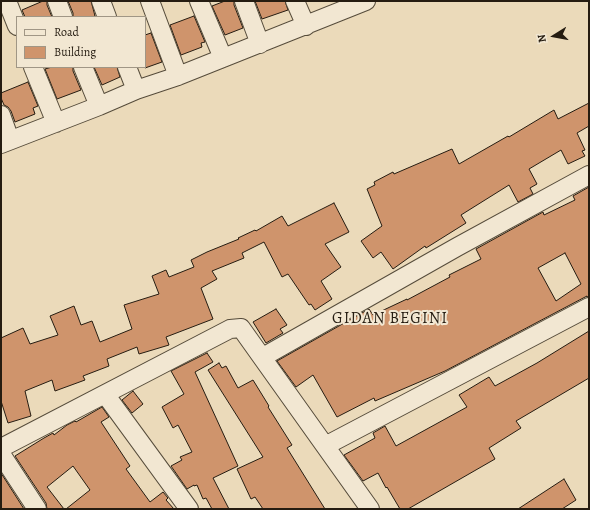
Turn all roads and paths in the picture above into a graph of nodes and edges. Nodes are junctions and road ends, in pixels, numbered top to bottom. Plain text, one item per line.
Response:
1 (7, 1) edge
2 (57, 1) edge
3 (101, 1) edge
4 (150, 1) edge
5 (199, 1) edge
6 (244, 1) edge
7 (295, 1) edge
8 (366, 1) edge
9 (345, 5) edge
10 (63, 16) edge
11 (107, 16) edge
12 (16, 24) edge
13 (306, 26) junction
14 (260, 44) junction
15 (223, 58) junction
16 (33, 68) edge
17 (83, 68) edge
18 (127, 68) edge
19 (178, 76) junction
20 (136, 90) junction
21 (99, 106) junction
22 (1, 115) edge
23 (56, 123) junction
24 (6, 142) edge
25 (589, 175) edge
26 (589, 307) edge
27 (263, 357) junction
28 (105, 394) junction
29 (325, 446) junction
30 (1, 448) edge
31 (1, 454) edge
32 (37, 509) edge
33 (189, 509) edge
34 (370, 509) edge

1 - 12 street
2 - 10 street
3 - 11 street
4 - 19 street
5 - 15 street
6 - 14 street
7 - 13 street
8 - 9 street
9 - 13 street
13 - 14 street
14 - 15 street
15 - 19 street
16 - 23 street
17 - 21 street
18 - 20 street
19 - 20 street
20 - 21 street
21 - 23 street
22 - 24 street
23 - 24 street
25 - 27 street
26 - 29 street
27 - 28 street
27 - 29 street
28 - 30 street
28 - 33 street
29 - 34 street
31 - 32 street

